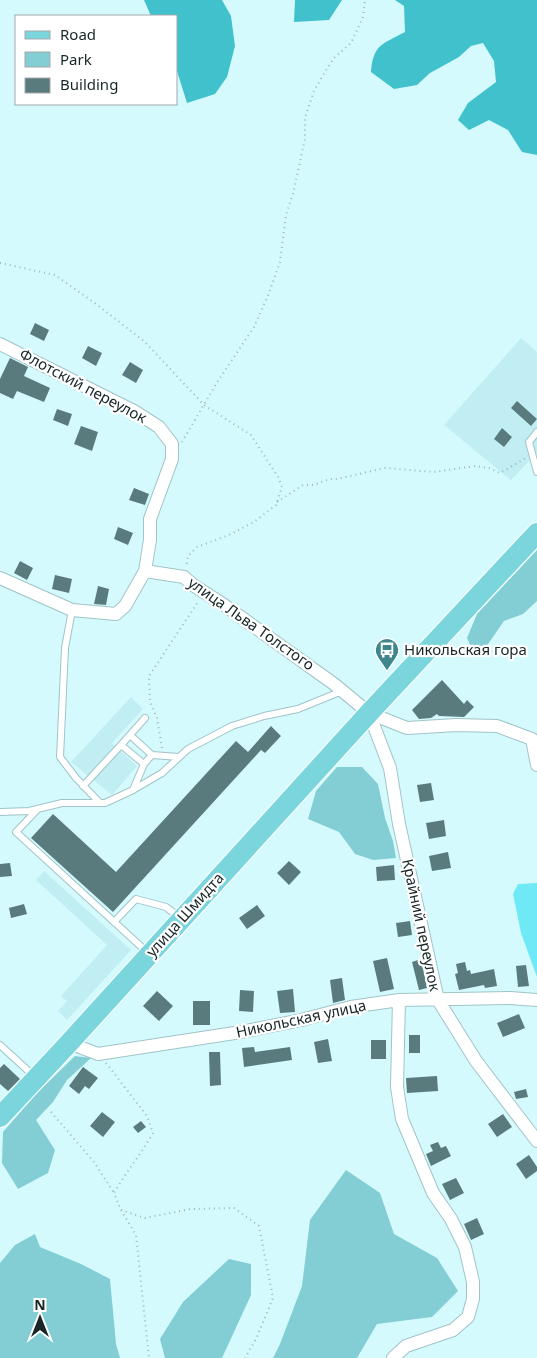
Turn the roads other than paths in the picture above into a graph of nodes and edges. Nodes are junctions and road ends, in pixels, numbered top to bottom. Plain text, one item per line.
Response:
1 (0, 344) edge
2 (537, 432) edge
3 (537, 472) edge
4 (537, 533) edge
5 (145, 571) junction
6 (0, 578) edge
7 (72, 610) junction
8 (343, 691) junction
9 (368, 713) junction
10 (145, 718) dead end
11 (130, 736) junction
12 (535, 736) edge
13 (121, 745) junction
14 (152, 755) junction
15 (179, 757) junction
16 (144, 764) junction
17 (537, 765) edge
18 (83, 786) junction
19 (134, 790) junction
20 (100, 803) junction
21 (38, 809) junction
22 (0, 812) edge
23 (182, 919) junction
24 (114, 922) junction
25 (149, 954) junction
26 (399, 1000) junction
27 (438, 1000) junction
28 (537, 1000) edge
29 (69, 1043) junction
30 (0, 1045) edge
31 (36, 1078) junction
32 (0, 1116) edge
33 (537, 1141) edge
34 (393, 1358) edge

1 - 5 street, Флотский переулок
2 - 3 lane
4 - 9 main road, улица Шмидта
5 - 7 street
5 - 8 street, улица Льва Толстого
6 - 7 street
7 - 18 lane
8 - 9 street, улица Льва Толстого
8 - 15 lane
9 - 12 street
9 - 23 main road, улица Шмидта
9 - 27 street, Крайний переулок
10 - 11 lane
11 - 13 lane
11 - 14 lane
12 - 17 street
13 - 16 lane
13 - 18 lane
14 - 15 lane
14 - 16 lane
15 - 19 lane
16 - 19 lane
18 - 20 lane
19 - 20 lane
20 - 21 lane
21 - 22 lane
21 - 24 lane
23 - 24 lane
23 - 25 main road, улица Шмидта
24 - 25 lane
25 - 29 main road, улица Шмидта
26 - 27 street, Никольская улица
26 - 29 street, Никольская улица
26 - 34 street
27 - 28 street, Никольская улица
27 - 33 street, Крайний переулок
29 - 31 main road, улица Шмидта
30 - 31 lane
31 - 32 main road, улица Шмидта

